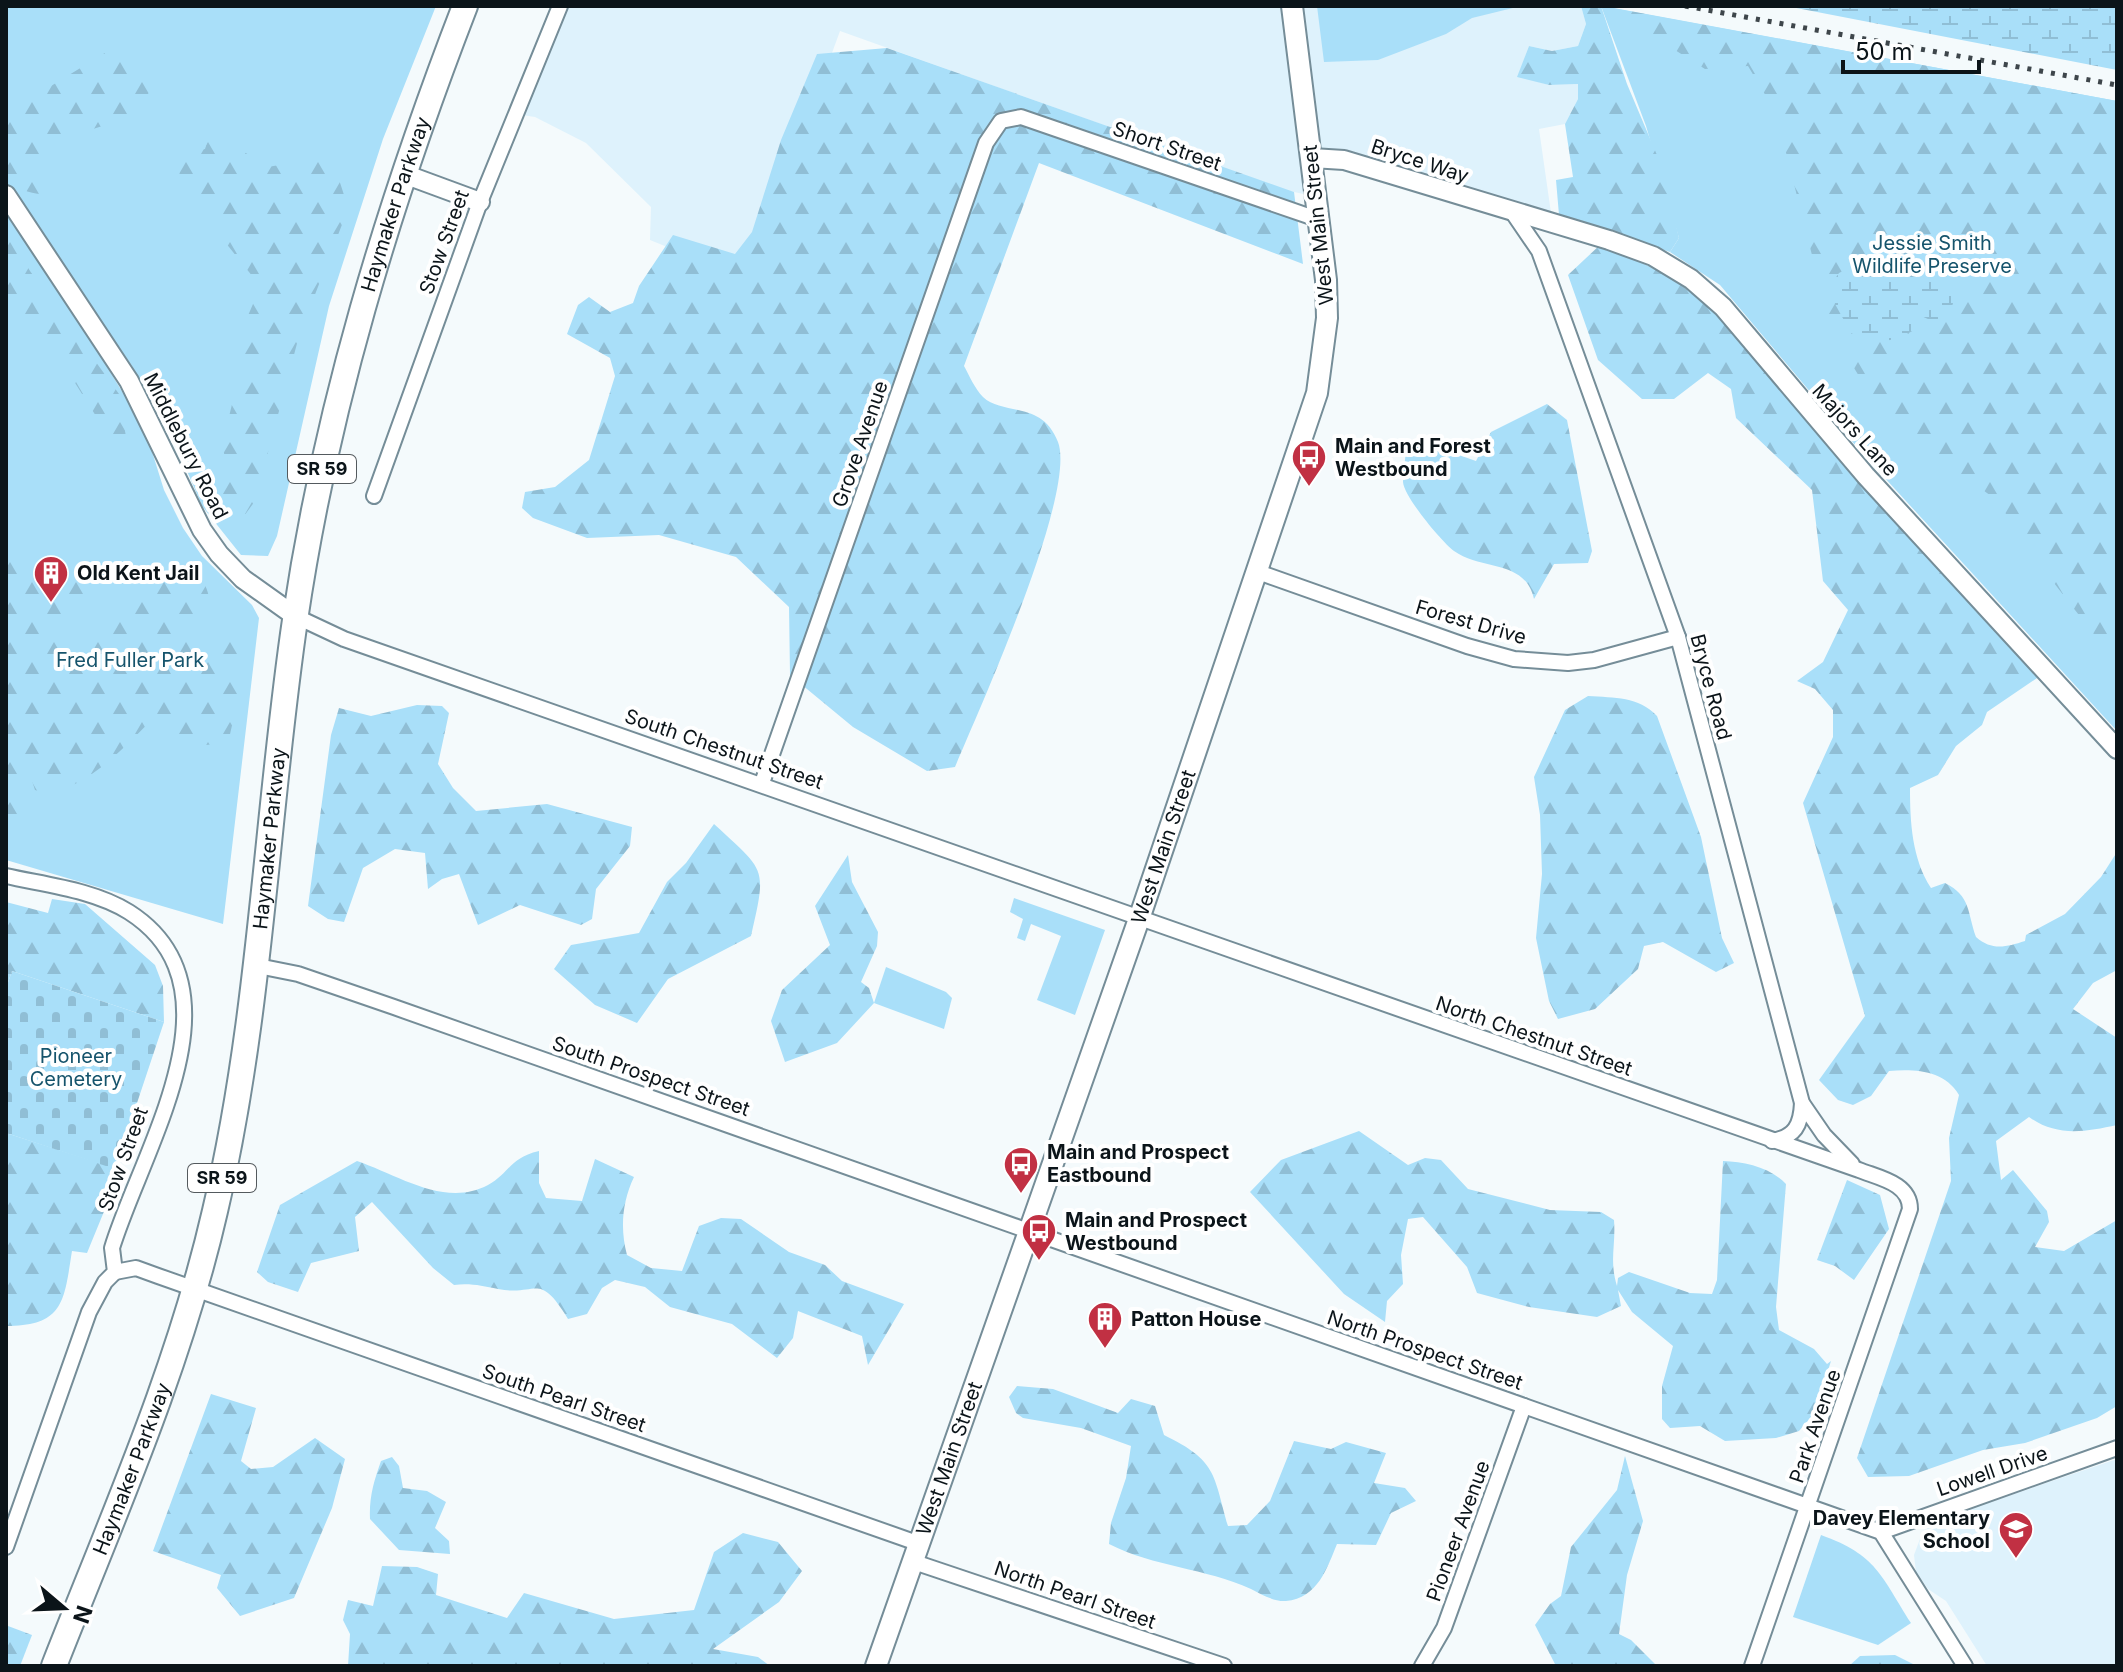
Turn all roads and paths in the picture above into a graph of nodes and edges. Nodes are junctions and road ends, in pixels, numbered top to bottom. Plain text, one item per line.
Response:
1 (465, 6) edge
2 (560, 6) edge
3 (1292, 6) edge
4 (1001, 121) joint
5 (1312, 158) junction
6 (404, 174) junction
7 (6, 195) edge
8 (480, 202) junction
9 (1513, 213) junction
10 (1320, 220) junction
11 (374, 496) dead end
12 (1258, 572) junction
13 (295, 616) junction
14 (1678, 637) junction
15 (2117, 749) edge
16 (762, 783) junction
17 (6, 876) edge
18 (1140, 916) junction
19 (258, 966) junction
20 (1802, 1103) junction
21 (1772, 1141) junction
22 (1859, 1170) junction
23 (1910, 1198) joint
24 (1029, 1230) junction
25 (115, 1272) junction
26 (195, 1289) junction
27 (1524, 1406) junction
28 (2117, 1448) edge
29 (1808, 1506) junction
30 (1881, 1532) junction
31 (6, 1547) edge
32 (917, 1553) junction
33 (58, 1664) edge
34 (876, 1666) edge
35 (1224, 1666) edge
36 (1422, 1666) edge
37 (1752, 1666) edge
38 (1965, 1666) edge

1 - 6 main road, Haymaker Parkway / SR 59
2 - 8 street, Stow Street
3 - 5 main road, West Main Street
4 - 10 street, Short Street
4 - 16 street, Grove Avenue
5 - 9 street, Bryce Way
5 - 10 main road, West Main Street
6 - 8 street
6 - 13 main road, Haymaker Parkway / SR 59
7 - 13 street, Middlebury Road
8 - 11 street, Stow Street
9 - 14 street, Bryce Road
9 - 15 street, Majors Lane
10 - 12 main road, West Main Street
12 - 14 street, Forest Drive
12 - 18 main road, West Main Street
13 - 16 street, South Chestnut Street
13 - 19 main road, Haymaker Parkway / SR 59
14 - 20 street, Bryce Road
16 - 18 street, South Chestnut Street
17 - 25 street, Stow Street
18 - 21 street, North Chestnut Street
18 - 24 main road, West Main Street
19 - 24 street, South Prospect Street
19 - 26 main road, Haymaker Parkway / SR 59
20 - 21 street
20 - 22 street, Bryce Road
21 - 22 street, North Chestnut Street
22 - 23 street, North Chestnut Street
23 - 29 street, Park Avenue
24 - 27 street, North Prospect Street
24 - 32 main road, West Main Street
25 - 26 street, South Pearl Street
25 - 31 street
26 - 32 street, South Pearl Street
26 - 33 main road, Haymaker Parkway / SR 59
27 - 29 street, North Prospect Street
27 - 36 street, Pioneer Avenue
28 - 30 street, Lowell Drive
29 - 30 street, North Prospect Street
29 - 37 street, Park Avenue
30 - 38 street
32 - 34 main road, West Main Street
32 - 35 street, North Pearl Street

